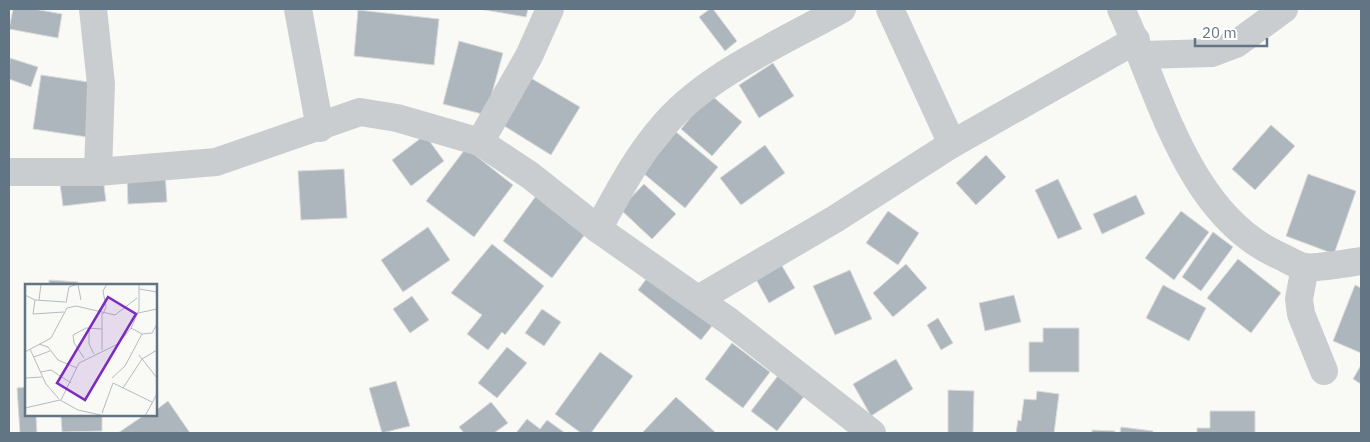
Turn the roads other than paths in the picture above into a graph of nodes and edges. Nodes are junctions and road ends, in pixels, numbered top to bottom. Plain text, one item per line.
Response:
1 (94, 9) edge
2 (298, 9) edge
3 (550, 9) edge
4 (842, 9) edge
5 (890, 9) edge
6 (1121, 9) edge
7 (1284, 9) edge
8 (1139, 48) junction
9 (320, 128) junction
10 (480, 142) junction
11 (952, 144) junction
12 (9, 172) edge
13 (98, 172) junction
14 (598, 229) junction
15 (1361, 261) edge
16 (1305, 267) junction
17 (698, 299) junction
18 (1324, 370) dead end
19 (872, 433) edge

1 - 13 street
2 - 9 street
3 - 10 street
4 - 14 street
5 - 11 street
6 - 8 street
7 - 8 street
8 - 11 street
8 - 16 street
9 - 10 street
9 - 13 street
10 - 14 street
11 - 17 street
12 - 13 street
14 - 17 street
15 - 16 street
16 - 18 street
17 - 19 street

